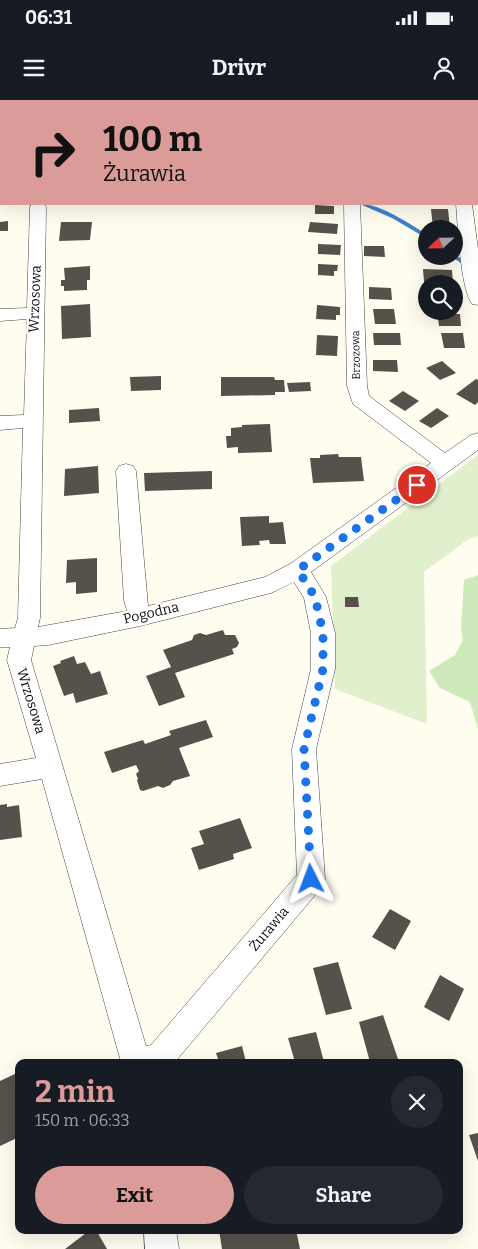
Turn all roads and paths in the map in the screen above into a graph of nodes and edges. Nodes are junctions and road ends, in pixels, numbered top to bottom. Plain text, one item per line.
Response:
1 (352, 205) edge
2 (464, 205) edge
3 (38, 207) dead end
4 (478, 300) edge
5 (35, 313) junction
6 (0, 315) edge
7 (32, 421) junction
8 (0, 423) edge
9 (478, 440) edge
10 (446, 464) junction
11 (126, 471) dead end
12 (298, 570) junction
13 (140, 617) junction
14 (12, 638) edge
15 (52, 766) junction
16 (0, 775) edge
17 (135, 1059) edge
18 (153, 1059) edge
19 (160, 1234) edge
20 (162, 1249) edge

1 - 10 street, Brzozowa
2 - 4 street
3 - 5 street, Wrzosowa
5 - 6 street
5 - 7 street, Wrzosowa
7 - 8 street
7 - 14 street, Wrzosowa
9 - 10 street
10 - 12 street
11 - 13 street
12 - 13 street, Pogodna
12 - 18 street, Żurawia
13 - 14 street, Pogodna
14 - 15 street, Wrzosowa
15 - 16 street
15 - 17 street, Wrzosowa
19 - 20 street

